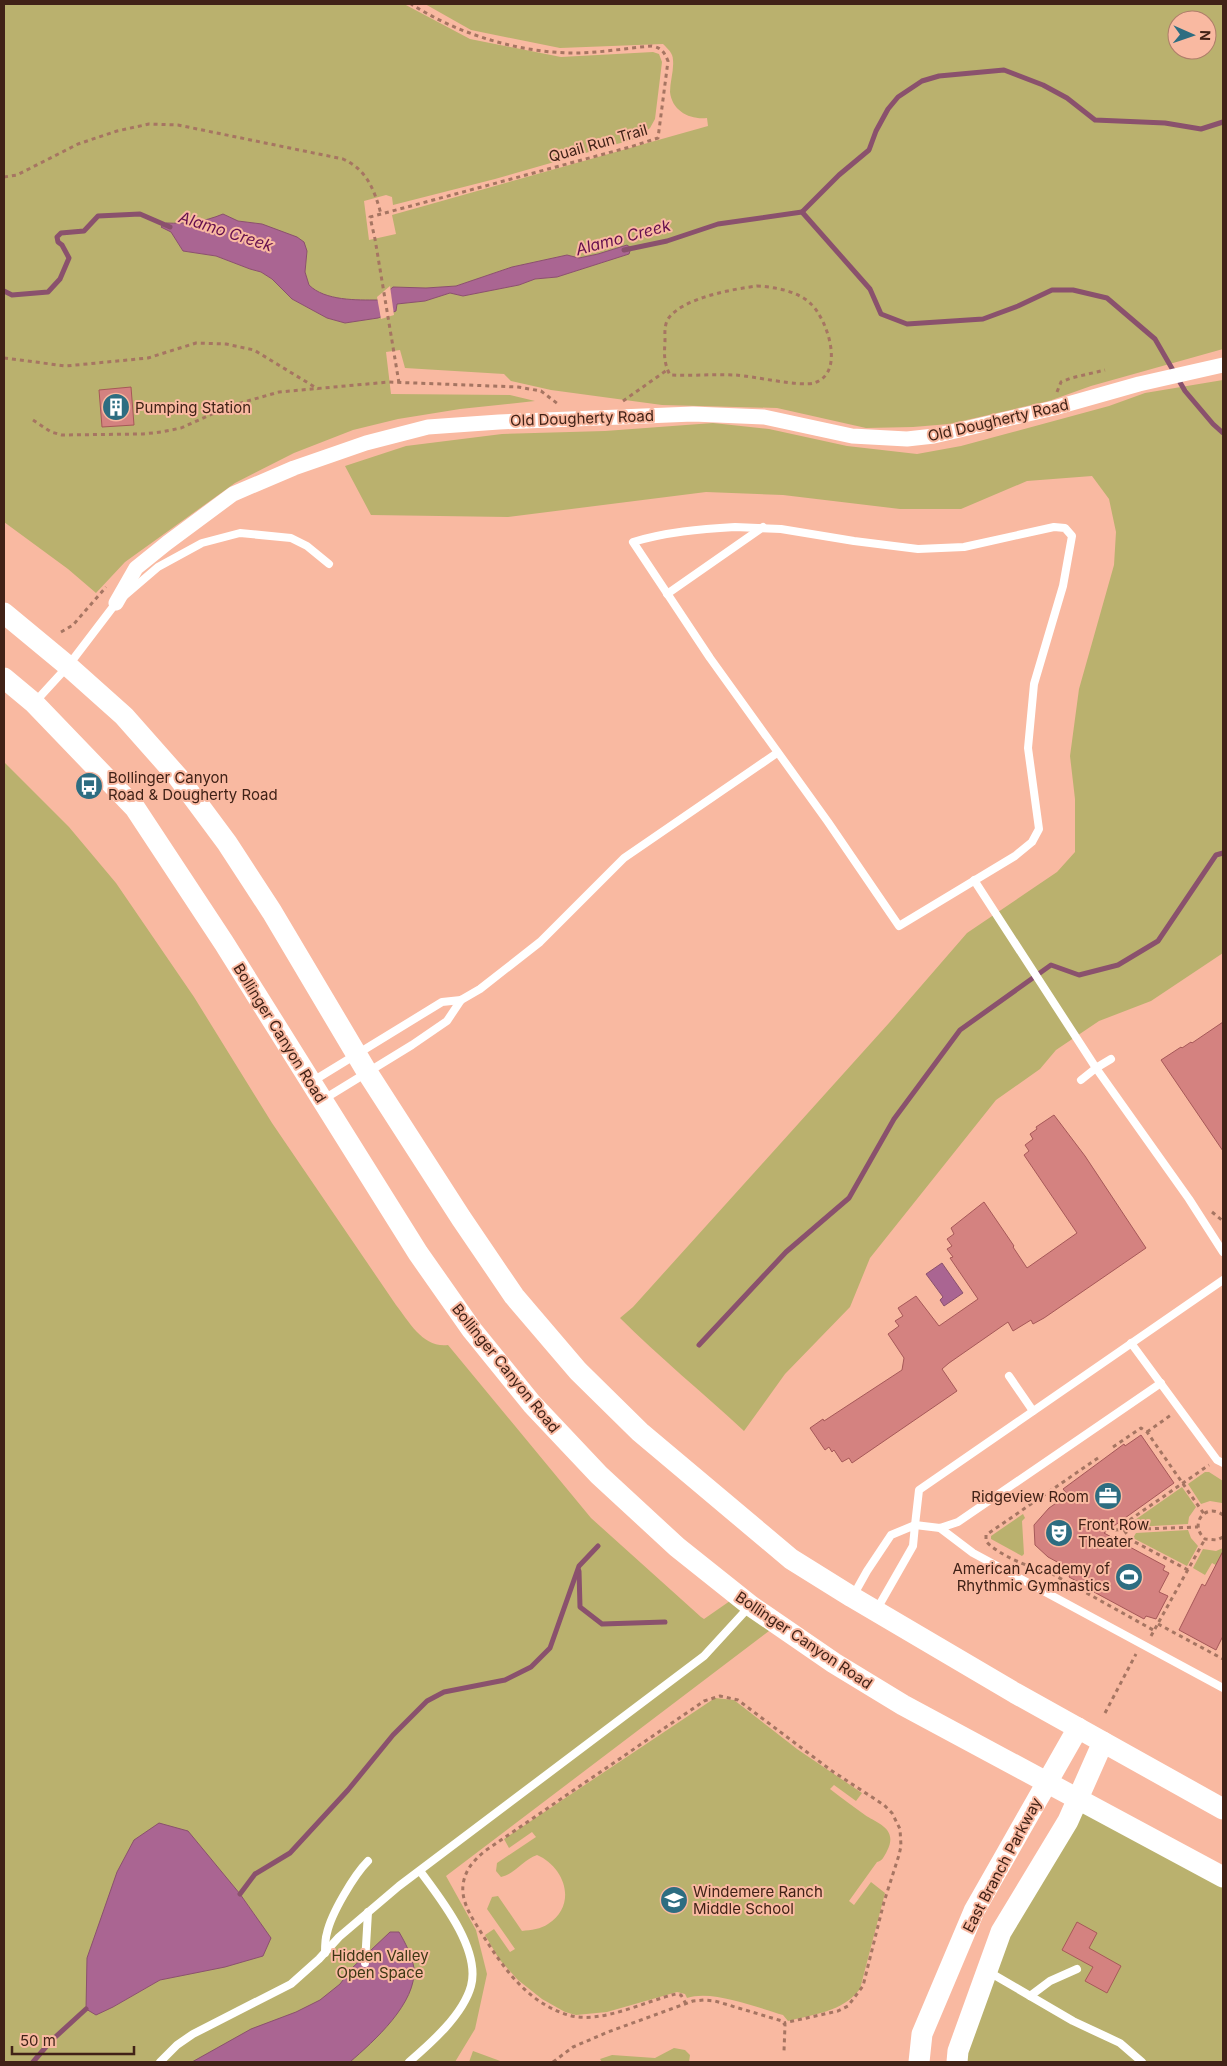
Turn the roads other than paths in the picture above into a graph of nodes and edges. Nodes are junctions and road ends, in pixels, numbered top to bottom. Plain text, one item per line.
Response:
1 (1223, 365) edge
2 (763, 527) junction
3 (330, 564) dead end
4 (667, 594) junction
5 (116, 603) junction
6 (4, 613) edge
7 (68, 666) junction
8 (4, 678) edge
9 (34, 703) junction
10 (777, 753) junction
11 (974, 880) junction
12 (461, 1000) junction
13 (356, 1054) junction
14 (1111, 1059) dead end
15 (1096, 1068) junction
16 (367, 1072) junction
17 (1081, 1080) dead end
18 (311, 1083) junction
19 (322, 1100) junction
20 (1223, 1252) edge
21 (1223, 1280) edge
22 (1132, 1344) junction
23 (1009, 1376) dead end
24 (1161, 1383) junction
25 (1033, 1411) junction
26 (1220, 1462) edge
27 (915, 1525) junction
28 (940, 1528) junction
29 (852, 1597) junction
30 (751, 1606) junction
31 (876, 1610) junction
32 (1223, 1688) edge
33 (1078, 1728) junction
34 (1102, 1742) junction
35 (1046, 1782) junction
36 (1078, 1798) junction
37 (1223, 1809) edge
38 (368, 1861) dead end
39 (420, 1871) junction
40 (1223, 1877) edge
41 (368, 1912) junction
42 (324, 1953) junction
43 (365, 1963) dead end
44 (986, 1970) junction
45 (1077, 1970) dead end
46 (1030, 1996) junction
47 (160, 2062) edge
48 (409, 2062) edge
49 (919, 2062) edge
50 (957, 2062) edge
51 (1142, 2062) edge

1 - 5 street, Old Dougherty Road
2 - 4 lane
2 - 4 lane
2 - 11 lane
3 - 5 lane
4 - 10 lane
5 - 7 lane, Old Dougherty Road
6 - 7 main road
7 - 9 lane, Old Dougherty Road
7 - 13 main road
8 - 9 main road, Bollinger Canyon Road
9 - 18 main road, Bollinger Canyon Road
10 - 11 lane
10 - 12 lane
11 - 15 lane
12 - 13 lane
12 - 16 lane
13 - 16 main road
13 - 18 lane
14 - 15 lane
15 - 17 lane
15 - 20 lane
16 - 19 lane
16 - 29 main road
18 - 19 main road, Bollinger Canyon Road
19 - 30 main road, Bollinger Canyon Road
21 - 22 lane
22 - 24 lane
22 - 25 lane
23 - 25 lane
24 - 26 lane
24 - 28 lane
25 - 27 lane
27 - 28 lane
27 - 29 lane
27 - 31 lane
28 - 32 lane
29 - 31 main road
30 - 35 main road, Bollinger Canyon Road
30 - 39 lane
31 - 33 main road
33 - 34 main road
33 - 35 main road, East Branch Parkway
34 - 36 main road, East Branch Parkway
34 - 37 main road
35 - 36 main road, Bollinger Canyon Road
35 - 49 main road, East Branch Parkway
36 - 40 main road, Bollinger Canyon Road
36 - 44 main road, East Branch Parkway
38 - 42 lane
39 - 41 lane
39 - 48 lane
41 - 42 lane
41 - 43 lane
42 - 47 lane
44 - 46 lane
44 - 50 main road, East Branch Parkway
45 - 46 lane
46 - 51 lane

